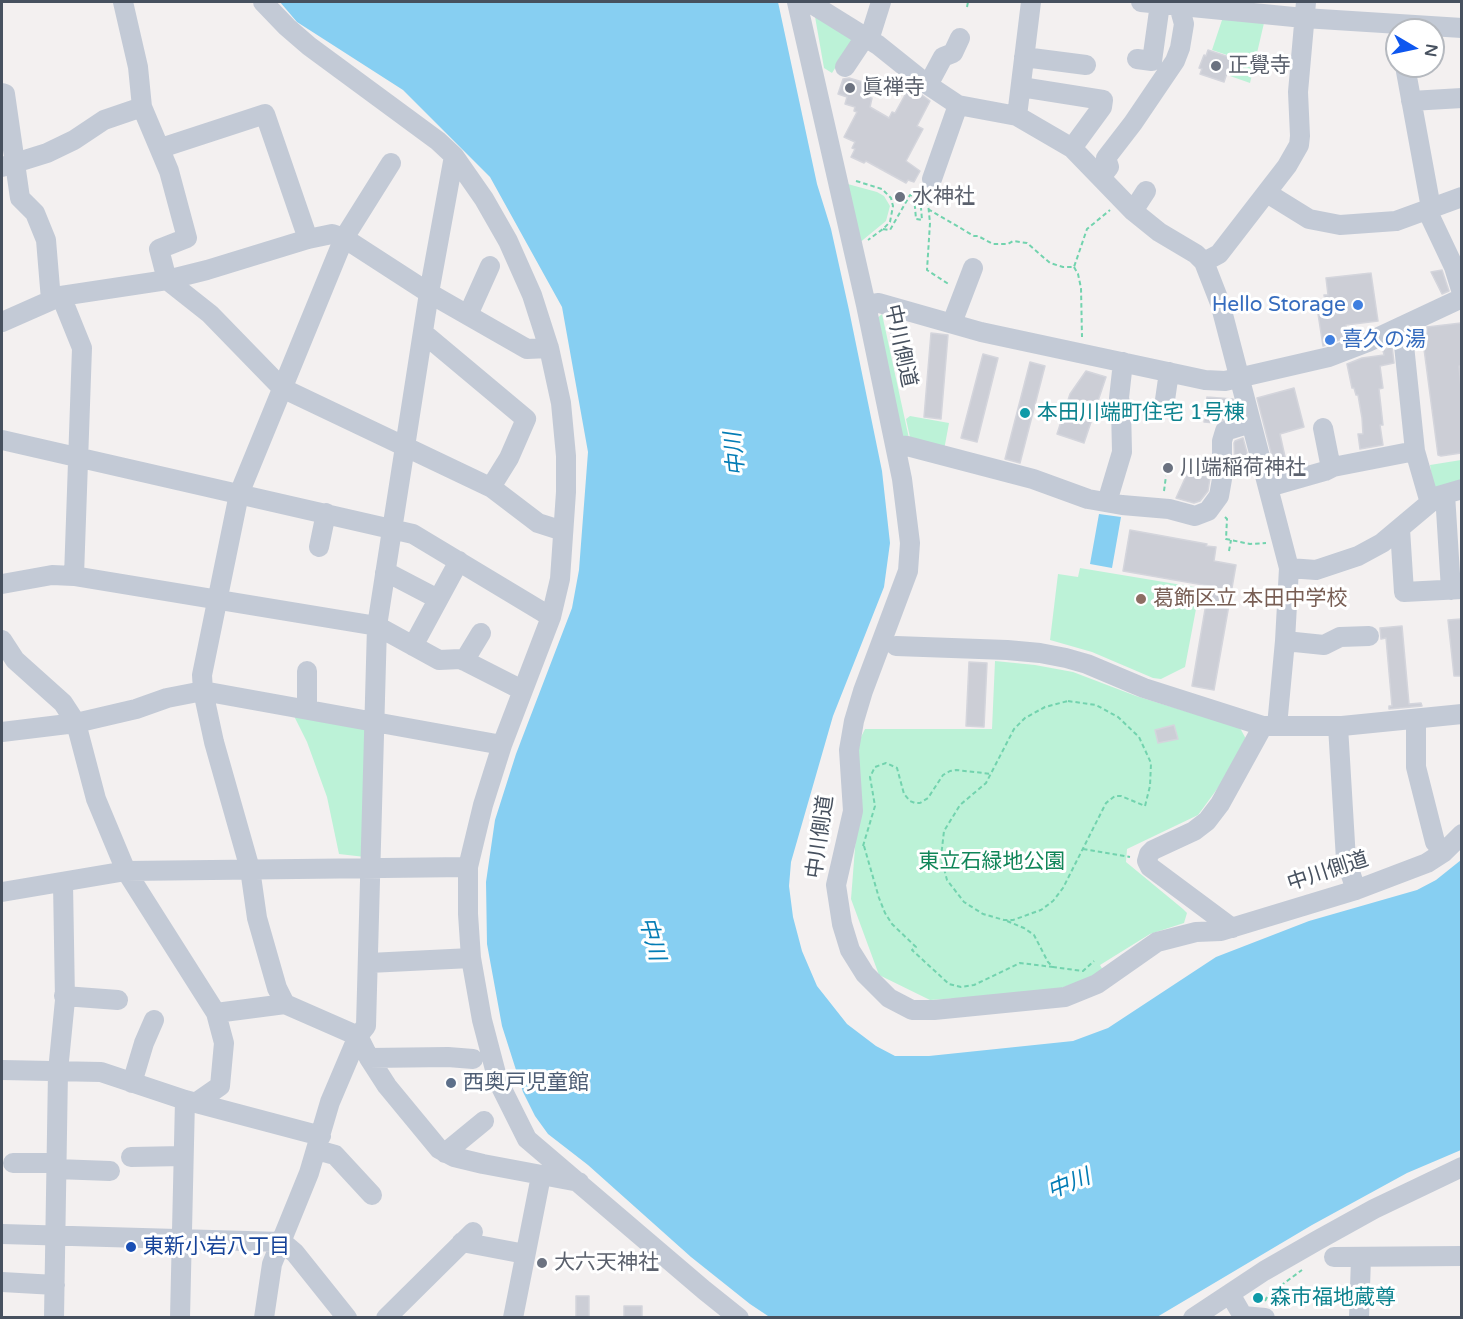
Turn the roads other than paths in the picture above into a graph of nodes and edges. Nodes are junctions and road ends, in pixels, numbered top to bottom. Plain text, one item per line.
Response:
1 (124, 2) edge
2 (263, 2) edge
3 (797, 2) edge
4 (812, 2) edge
5 (881, 2) edge
6 (1032, 2) edge
7 (1164, 3) edge
8 (1305, 10) edge
9 (1385, 24) edge
10 (1445, 28) edge
11 (1461, 28) edge
12 (960, 38) dead end
13 (867, 39) junction
14 (1024, 57) junction
15 (1137, 59) dead end
16 (1086, 65) dead end
17 (845, 67) dead end
18 (1407, 78) edge
19 (928, 85) junction
20 (1021, 87) junction
21 (2, 93) edge
22 (1461, 98) edge
23 (1411, 101) junction
24 (958, 105) junction
25 (142, 107) junction
26 (1017, 116) junction
27 (160, 148) junction
28 (1072, 148) junction
29 (454, 156) junction
30 (391, 163) dead end
31 (8, 165) edge
32 (1101, 177) junction
33 (929, 188) road end
34 (1146, 191) dead end
35 (1269, 195) junction
36 (1461, 197) edge
37 (1127, 206) junction
38 (1429, 209) junction
39 (308, 238) junction
40 (344, 238) junction
41 (1204, 262) junction
42 (490, 266) dead end
43 (973, 268) dead end
44 (167, 280) junction
45 (429, 292) junction
46 (1461, 293) edge
47 (56, 298) junction
48 (1461, 298) edge
49 (867, 305) junction
50 (468, 315) junction
51 (2, 322) edge
52 (952, 323) junction
53 (1402, 326) junction
54 (423, 336) junction
55 (549, 348) junction
56 (1122, 362) junction
57 (1169, 372) junction
58 (1239, 379) junction
59 (282, 388) junction
60 (1164, 407) dead end
61 (1251, 423) junction
62 (1318, 431) dead end
63 (2, 440) edge
64 (404, 445) junction
65 (896, 445) junction
66 (1415, 451) junction
67 (77, 457) junction
68 (1331, 468) junction
69 (491, 487) junction
70 (1269, 487) junction
71 (239, 494) junction
72 (1445, 495) edge
73 (1107, 502) junction
74 (326, 513) junction
75 (392, 528) junction
76 (1400, 529) junction
77 (563, 531) junction
78 (319, 547) dead end
79 (459, 561) junction
80 (1289, 568) junction
81 (385, 573) junction
82 (74, 576) junction
83 (2, 584) edge
84 (1456, 590) edge
85 (216, 599) junction
86 (438, 599) junction
87 (551, 617) junction
88 (377, 626) junction
89 (481, 633) dead end
90 (1369, 636) dead end
91 (2, 640) edge
92 (1286, 641) junction
93 (413, 646) junction
94 (896, 646) dead end
95 (464, 661) junction
96 (308, 671) dead end
97 (522, 690) junction
98 (203, 692) junction
99 (307, 709) junction
100 (1461, 714) edge
101 (1416, 719) junction
102 (374, 721) junction
103 (76, 723) junction
104 (1270, 726) junction
105 (1338, 726) junction
106 (2, 732) edge
107 (502, 744) junction
108 (1461, 834) edge
109 (1444, 852) junction
110 (370, 867) junction
111 (468, 867) junction
112 (249, 869) junction
113 (126, 871) junction
114 (63, 883) junction
115 (1356, 890) junction
116 (2, 892) edge
117 (1193, 900) junction
118 (1232, 928) junction
119 (1196, 932) junction
120 (471, 958) junction
121 (369, 963) junction
122 (64, 996) junction
123 (118, 1000) dead end
124 (285, 1004) junction
125 (216, 1013) junction
126 (154, 1020) dead end
127 (358, 1036) junction
128 (369, 1058) junction
129 (473, 1059) dead end
130 (2, 1070) edge
131 (58, 1071) junction
132 (132, 1083) junction
133 (191, 1101) junction
134 (484, 1121) dead end
135 (527, 1139) junction
136 (319, 1143) junction
137 (445, 1153) junction
138 (183, 1156) junction
139 (131, 1157) dead end
140 (13, 1162) dead end
141 (56, 1166) junction
142 (1461, 1167) edge
143 (110, 1171) dead end
144 (537, 1175) junction
145 (579, 1182) junction
146 (372, 1195) dead end
147 (2, 1234) edge
148 (56, 1236) junction
149 (182, 1239) junction
150 (282, 1242) junction
151 (525, 1254) junction
152 (1461, 1256) edge
153 (1334, 1257) dead end
154 (1361, 1258) junction
155 (2, 1282) edge
156 (55, 1285) junction
157 (1230, 1294) junction
158 (54, 1317) edge
159 (180, 1317) edge
160 (264, 1317) edge
161 (347, 1317) edge
162 (386, 1317) edge
163 (513, 1317) edge
164 (740, 1317) edge
165 (1193, 1317) edge
166 (1244, 1317) edge
167 (1264, 1317) edge
168 (1359, 1317) edge

1 - 25 street
2 - 29 street
3 - 49 street, 中川側道
4 - 13 street
5 - 13 street
6 - 14 street
7 - 8 street
7 - 15 street
7 - 32 street
8 - 9 street
8 - 35 street
10 - 11 street
12 - 19 street
13 - 17 street
13 - 19 street
14 - 16 street
14 - 20 street
18 - 23 street
19 - 24 street
20 - 26 street
20 - 28 street
21 - 31 street
22 - 23 street
23 - 38 street
24 - 26 street
24 - 33 street
25 - 27 street
25 - 31 street
26 - 28 street
27 - 39 street
27 - 44 street
28 - 32 street
29 - 45 street
29 - 55 street
30 - 40 street
31 - 47 street
32 - 37 street
34 - 37 street
35 - 38 street
35 - 41 street
36 - 38 street
37 - 41 street
38 - 46 street
39 - 40 street
39 - 44 street
40 - 45 street
40 - 59 street
41 - 58 street
42 - 50 street
43 - 52 street
44 - 47 street
44 - 59 street
45 - 50 street
45 - 54 street
47 - 51 street
47 - 67 street
48 - 53 street
49 - 52 street
49 - 65 street, 中川側道
50 - 55 street
52 - 56 street
53 - 58 street
53 - 66 street
54 - 64 street
54 - 69 street
55 - 77 street
56 - 57 street
56 - 73 street
57 - 58 street
57 - 60 street
58 - 61 street
59 - 64 street
59 - 71 street
61 - 70 street
61 - 73 street
62 - 68 street
63 - 67 street
64 - 69 street
64 - 75 street
65 - 73 street
65 - 119 street, 中川側道
66 - 68 street
66 - 72 street
67 - 71 street
67 - 82 street
68 - 70 street
69 - 77 street
70 - 80 street
71 - 74 street
71 - 85 street
72 - 76 street
72 - 84 street
74 - 75 street
74 - 78 street
75 - 79 street
75 - 81 street
76 - 80 street
76 - 84 street
77 - 87 street
79 - 86 street
79 - 87 street
80 - 92 street
81 - 86 street
81 - 88 street
82 - 83 street
82 - 85 street
85 - 88 street
85 - 98 street
86 - 93 street
87 - 97 street
88 - 93 street
88 - 102 street
89 - 95 street
90 - 92 street
91 - 103 street
92 - 104 street
93 - 95 street
94 - 104 street
95 - 97 street
96 - 99 street
97 - 107 street
98 - 99 street
98 - 103 street
98 - 112 street
99 - 102 street
100 - 101 street
101 - 105 street
101 - 109 street
102 - 107 street
102 - 110 street
103 - 106 street
103 - 113 street
104 - 105 street
104 - 117 street
105 - 115 street
107 - 111 street
108 - 109 street, 中川側道
109 - 115 street, 中川側道
110 - 111 street
110 - 112 street
110 - 121 street
111 - 120 street
112 - 113 street
112 - 124 street
113 - 114 street
113 - 125 street
114 - 116 street
114 - 122 street
115 - 118 street, 中川側道
117 - 118 street
117 - 119 street
118 - 119 street, 中川側道
120 - 121 street
120 - 135 street
121 - 127 street
122 - 123 street
122 - 131 street
124 - 125 street
124 - 127 street
125 - 133 street
126 - 132 street
127 - 128 street
127 - 136 street
128 - 129 street
128 - 137 street
130 - 131 street
131 - 132 street
131 - 141 street
132 - 133 street
133 - 136 street
133 - 138 street
134 - 137 street
135 - 144 street
135 - 145 street
136 - 146 street
136 - 150 street
137 - 144 street
138 - 139 street
138 - 149 street
140 - 141 street
141 - 143 street
141 - 148 street
142 - 157 street
144 - 145 street
144 - 151 street
145 - 164 street
147 - 148 street
148 - 149 street
148 - 156 street
149 - 150 street
149 - 159 street
150 - 160 street
150 - 161 street
151 - 162 street
151 - 163 street
152 - 154 street
153 - 154 street
154 - 168 street
155 - 156 street
156 - 158 street
157 - 165 street
157 - 166 street
166 - 167 street

